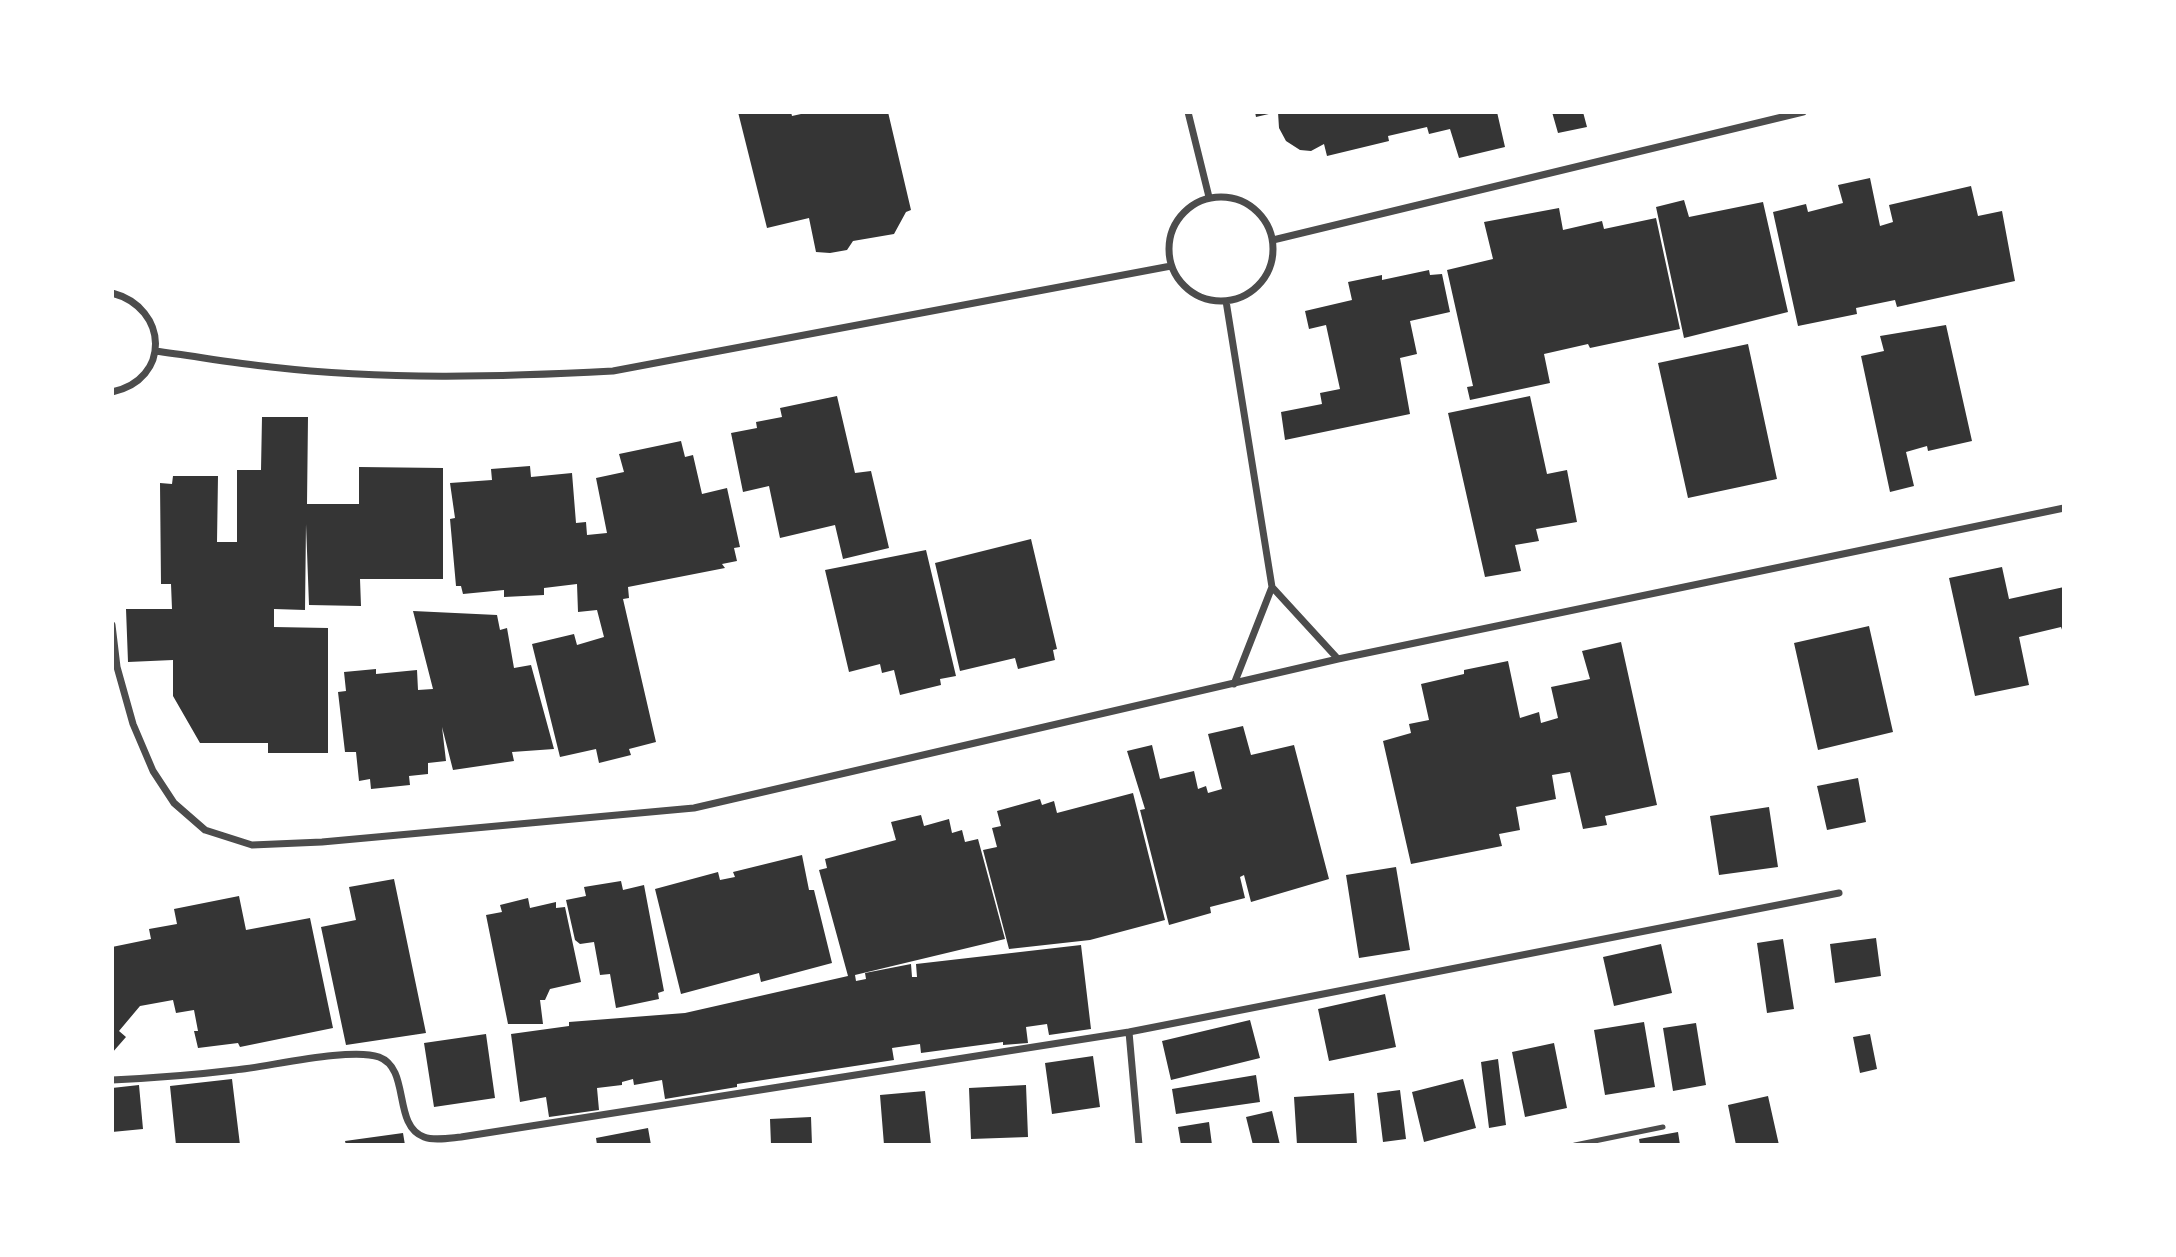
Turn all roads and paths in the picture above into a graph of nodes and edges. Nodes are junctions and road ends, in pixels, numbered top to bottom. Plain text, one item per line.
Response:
1 (1188, 112) edge
2 (1803, 112) edge
3 (1209, 197) junction
4 (1273, 240) junction
5 (1171, 266) junction
6 (112, 293) edge
7 (1226, 301) junction
8 (155, 351) junction
9 (112, 392) edge
10 (2064, 508) edge
11 (1272, 587) junction
12 (112, 625) edge
13 (1338, 659) junction
14 (1234, 684) junction
15 (1839, 893) dead end
16 (1129, 1032) junction
17 (112, 1080) edge
18 (1663, 1127) dead end
19 (1139, 1145) edge
20 (1575, 1145) edge

1 - 3 street
2 - 4 street
3 - 4 street
3 - 5 street
4 - 7 street
5 - 7 street
5 - 8 street
6 - 8 street
7 - 11 street
8 - 9 street
10 - 13 street
11 - 13 street
11 - 14 street
12 - 14 street
13 - 14 street
15 - 16 street
16 - 17 street
16 - 19 street
18 - 20 lane

